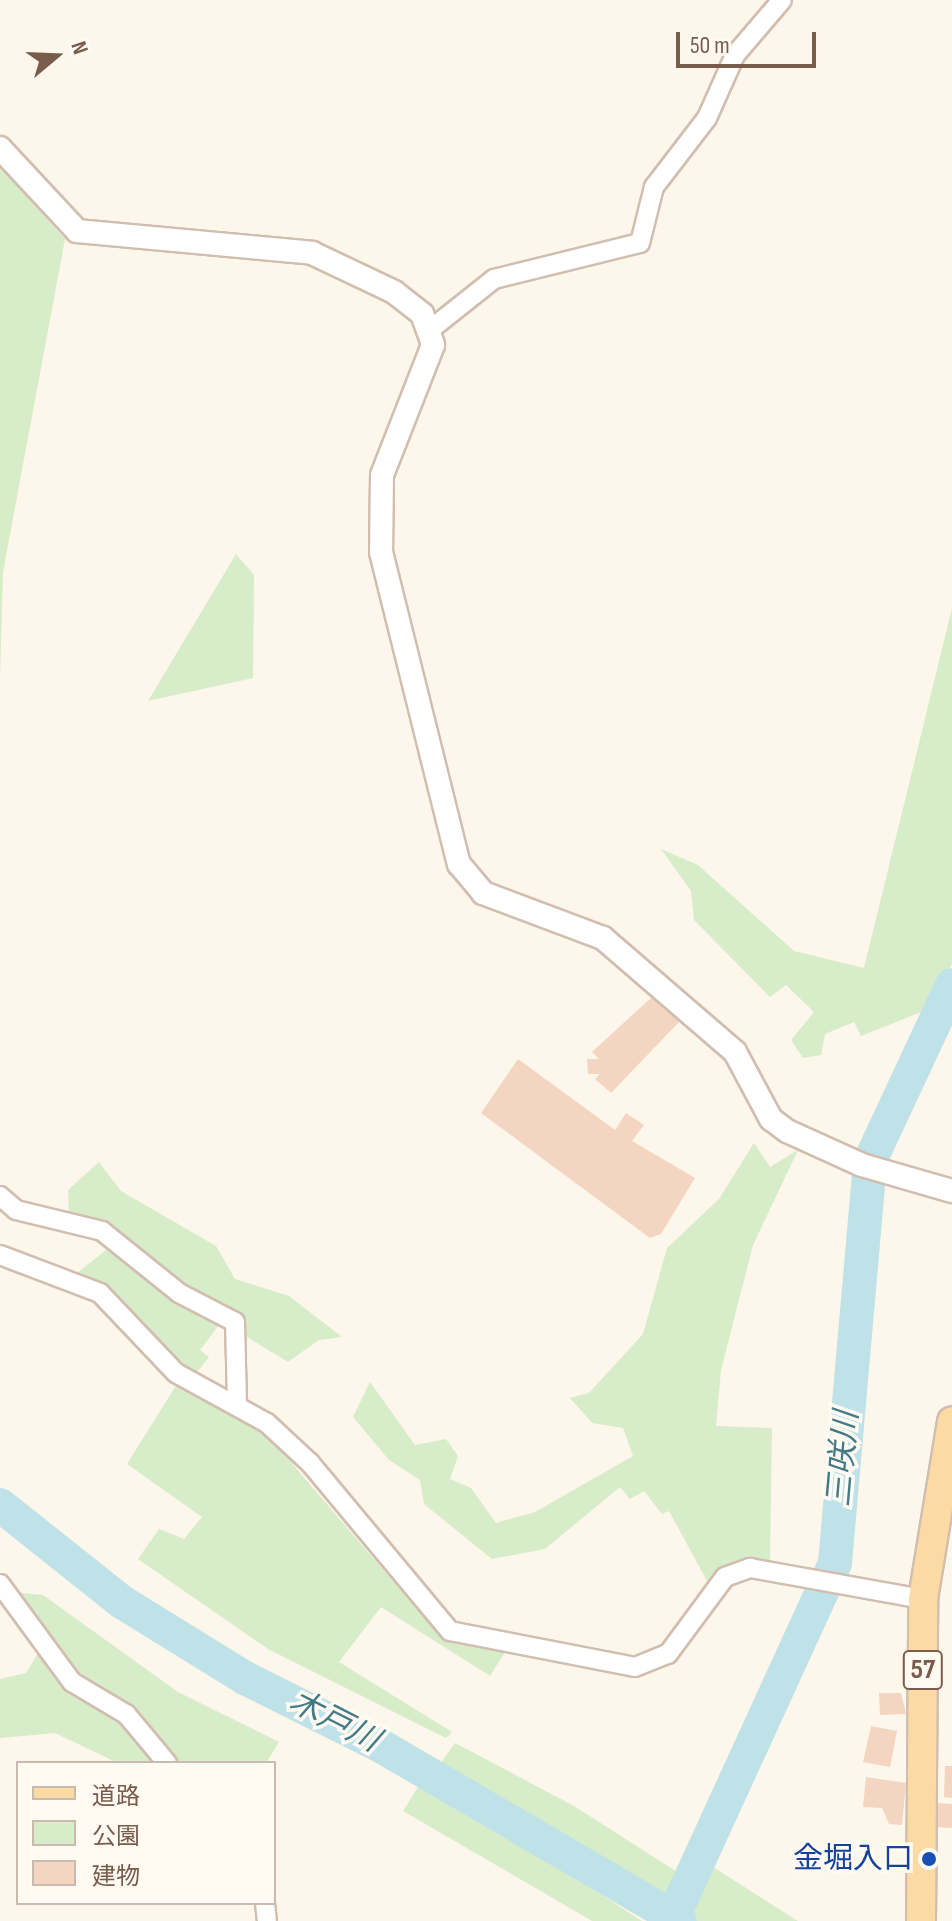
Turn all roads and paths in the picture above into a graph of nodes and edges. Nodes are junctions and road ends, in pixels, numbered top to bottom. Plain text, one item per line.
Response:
1 (782, 0) edge
2 (0, 148) edge
3 (431, 329) junction
4 (952, 1191) edge
5 (0, 1196) edge
6 (0, 1255) edge
7 (237, 1404) junction
8 (952, 1421) edge
9 (0, 1584) edge
10 (923, 1599) junction
11 (165, 1761) edge
12 (926, 1917) edge

1 - 3 street
2 - 3 street
3 - 4 street
5 - 7 street
6 - 7 street
7 - 10 street
8 - 10 main road, 57
9 - 11 street
10 - 12 main road, 57

